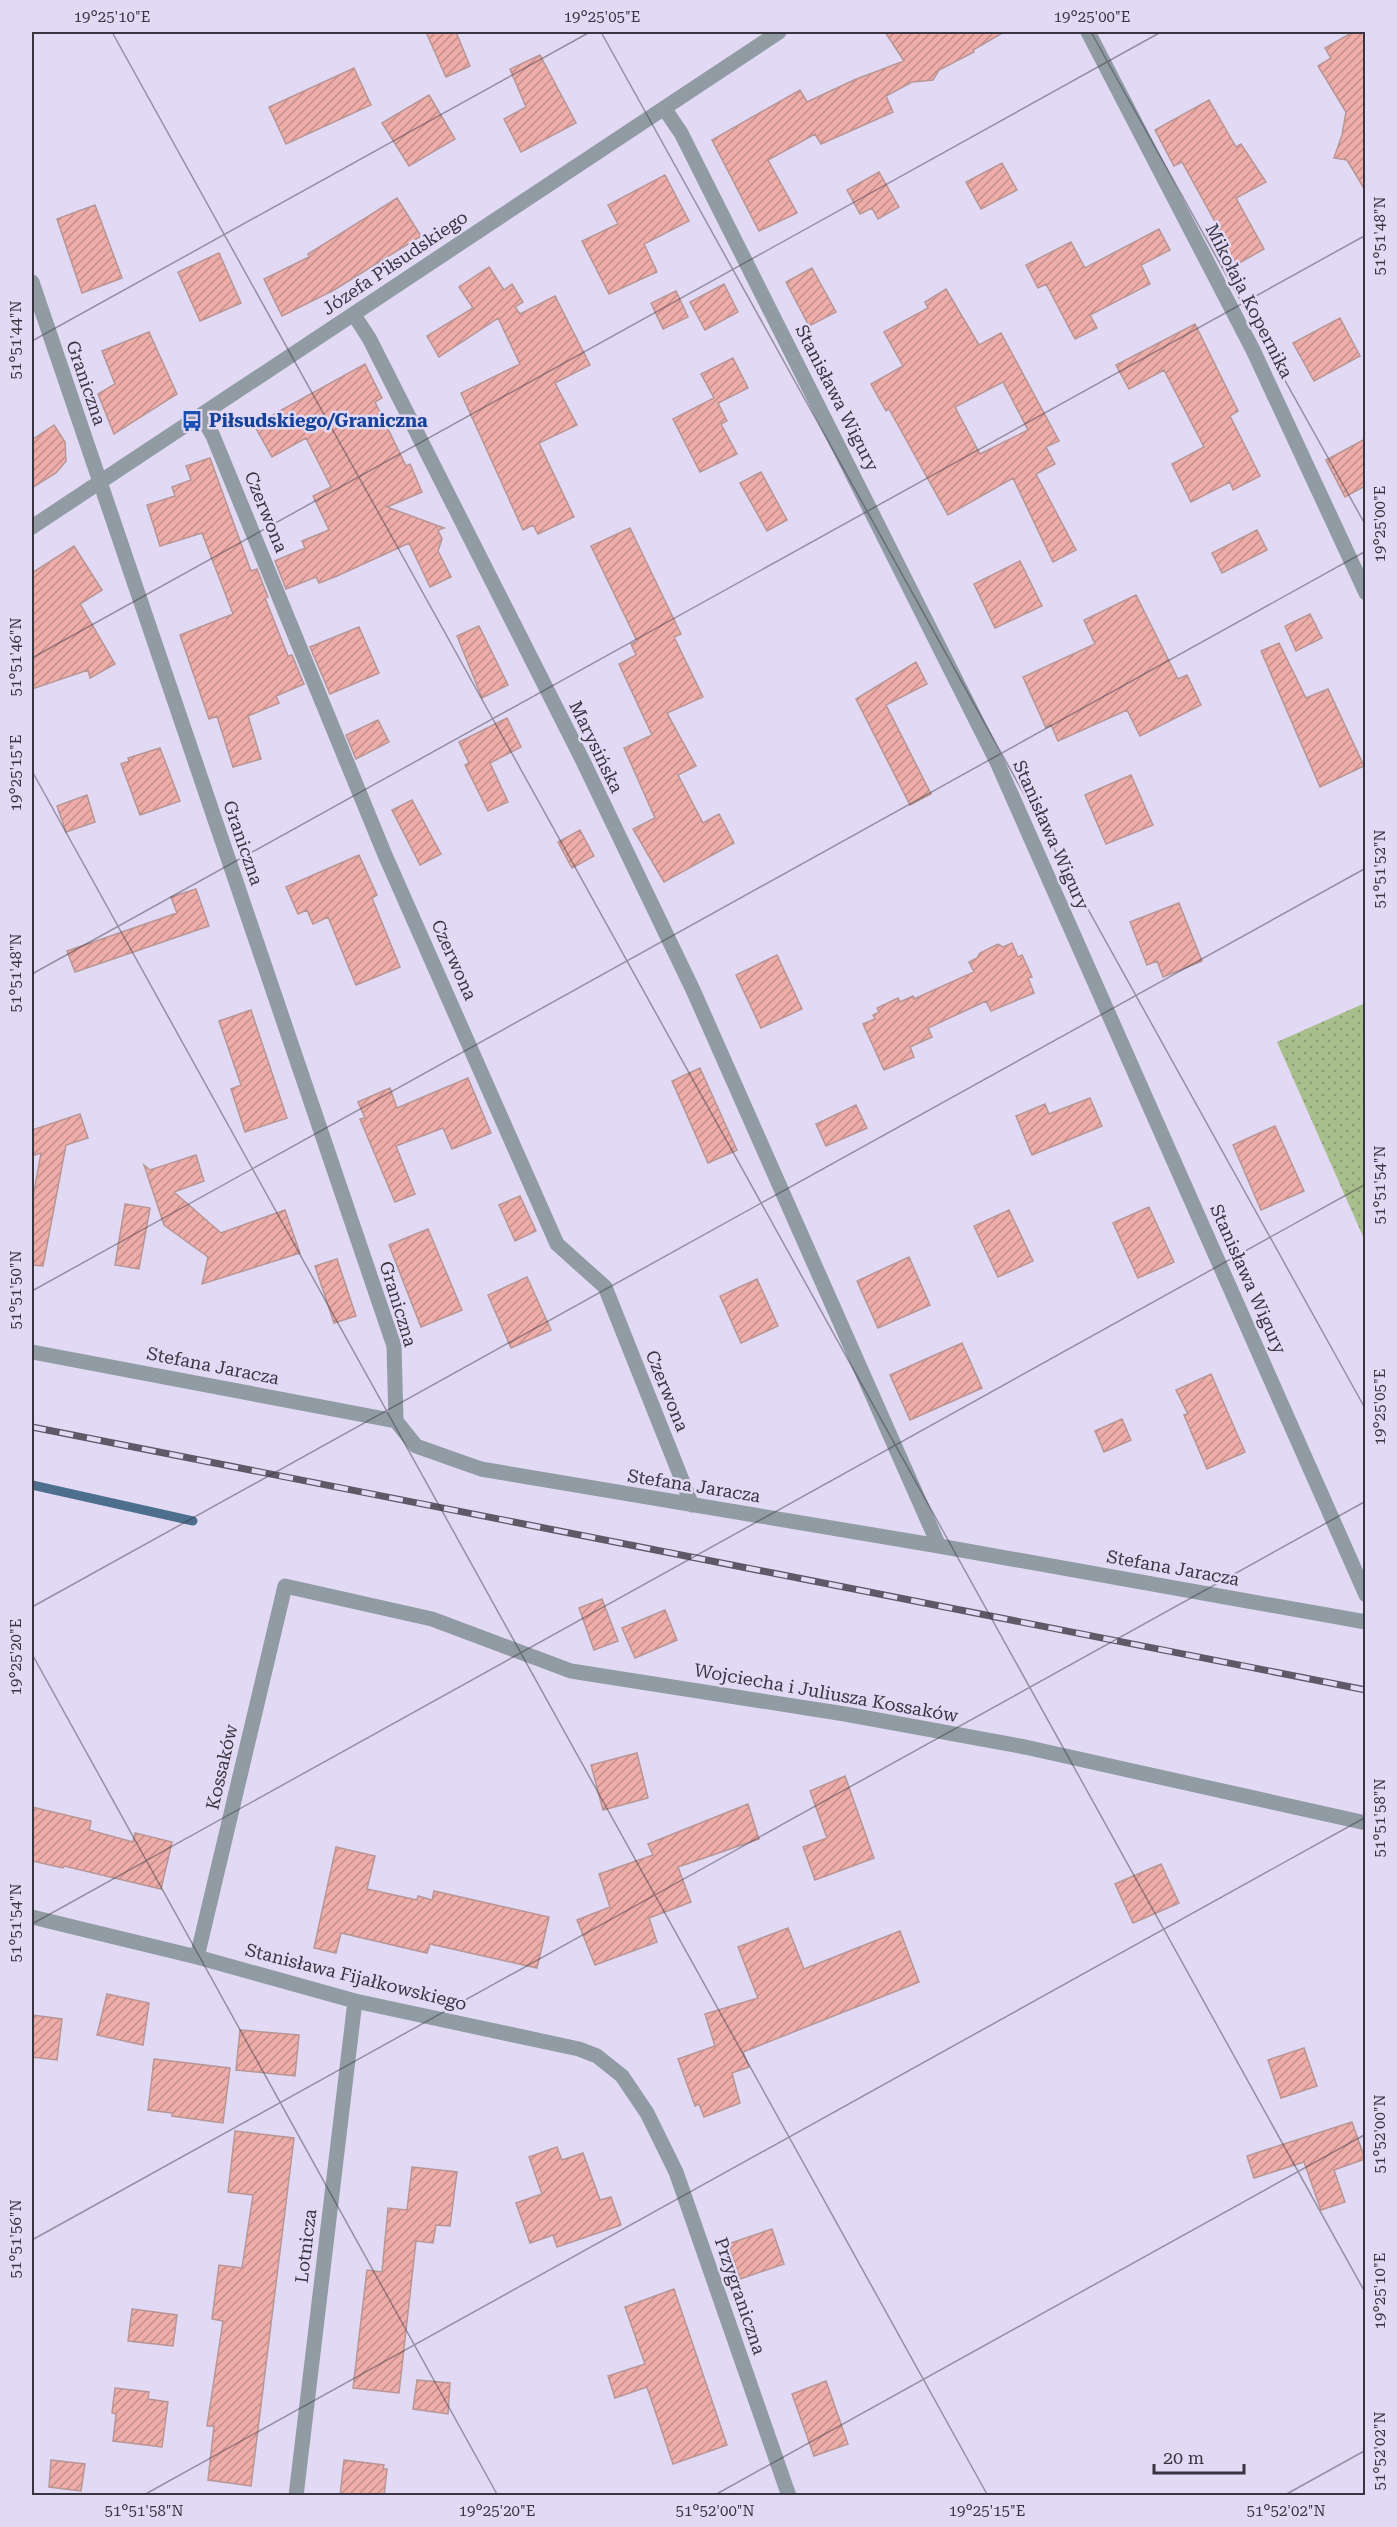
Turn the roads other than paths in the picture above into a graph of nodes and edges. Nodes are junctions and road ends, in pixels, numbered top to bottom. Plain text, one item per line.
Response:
1 (779, 32) edge
2 (1088, 32) edge
3 (664, 108) junction
4 (32, 282) edge
5 (354, 315) junction
6 (201, 415) junction
7 (100, 482) junction
8 (32, 527) edge
9 (1365, 593) edge
10 (32, 1352) edge
11 (396, 1421) junction
12 (692, 1505) junction
13 (939, 1546) junction
14 (285, 1586) joint
15 (1365, 1595) edge
16 (1365, 1622) edge
17 (1365, 1823) edge
18 (32, 1917) edge
19 (198, 1957) junction
20 (355, 2001) junction
21 (647, 2113) joint
22 (296, 2496) edge
23 (789, 2496) edge

1 - 3 street, Józefa Piłsudskiego
2 - 9 street, Mikołaja Kopernika
3 - 5 street, Józefa Piłsudskiego
3 - 15 street, Stanisława Wigury
4 - 7 street, Graniczna
5 - 6 street, Józefa Piłsudskiego
5 - 13 street, Marysińska
6 - 7 street, Józefa Piłsudskiego
6 - 12 street, Czerwona
7 - 8 street, Józefa Piłsudskiego
7 - 11 street, Graniczna
10 - 11 street, Stefana Jaracza
11 - 12 street, Stefana Jaracza
12 - 13 street, Stefana Jaracza
13 - 16 street, Stefana Jaracza
14 - 17 street, Wojciecha i Juliusza Kossaków
14 - 19 street, Kossaków
18 - 19 street, Stanisława Fijałkowskiego
19 - 20 street, Stanisława Fijałkowskiego
20 - 21 street, Stanisława Fijałkowskiego
20 - 22 street, Lotnicza
21 - 23 street, Przygraniczna

